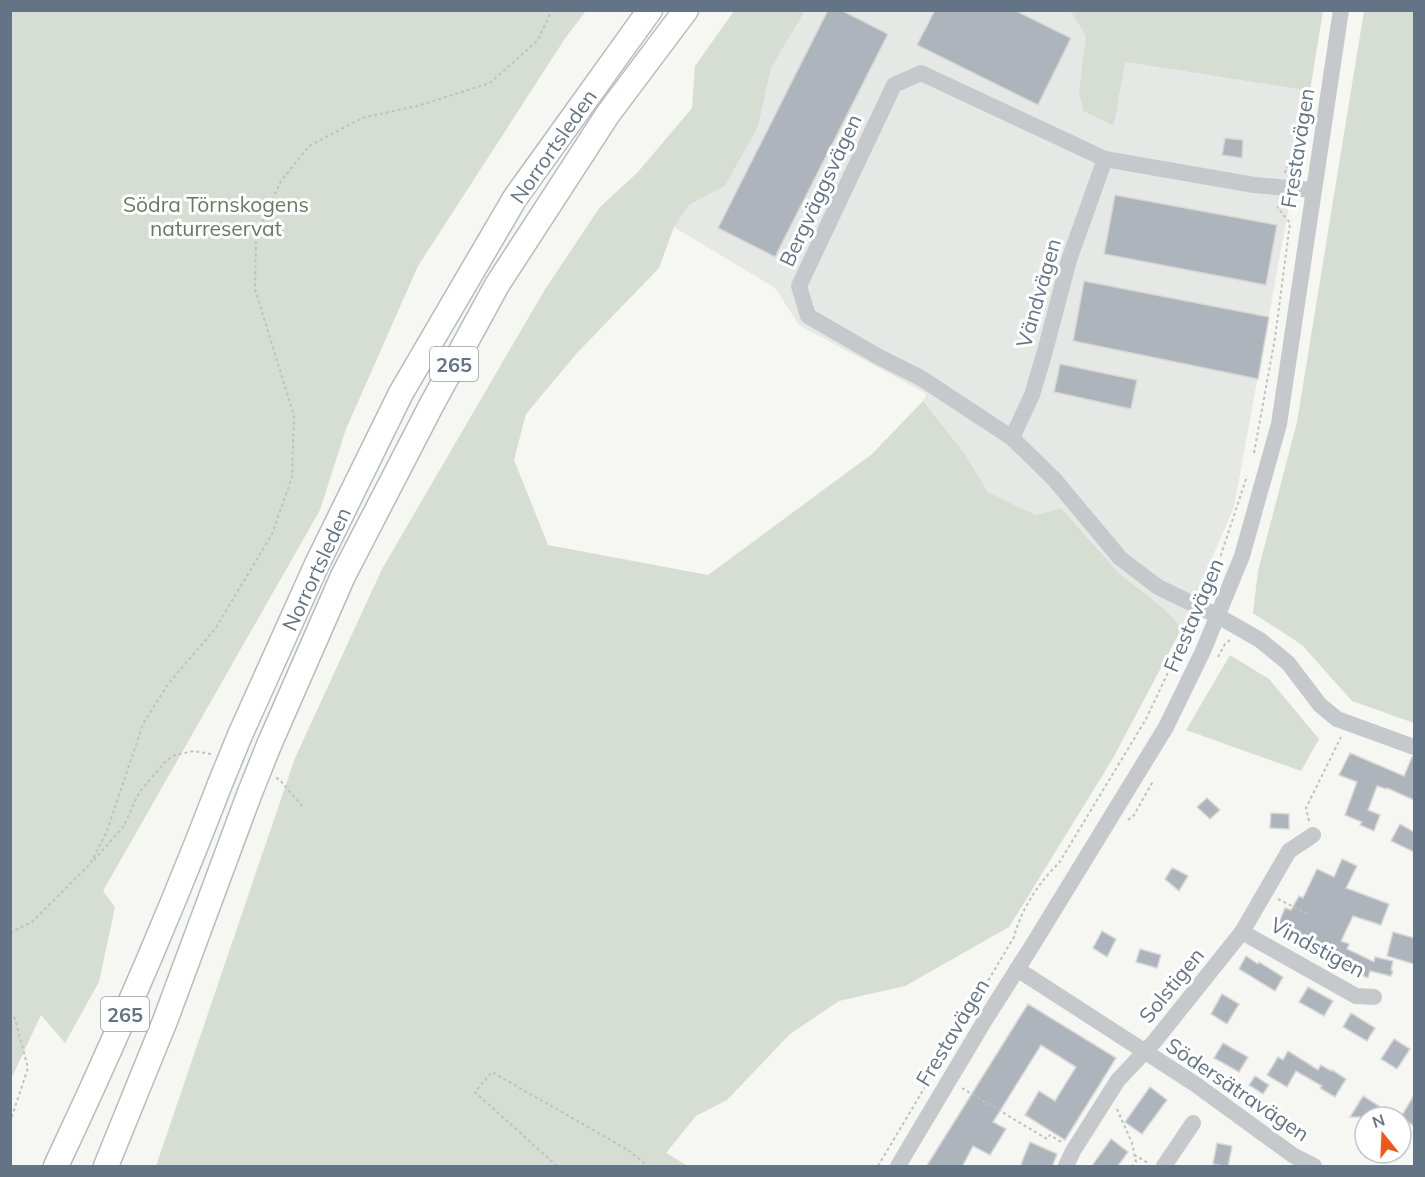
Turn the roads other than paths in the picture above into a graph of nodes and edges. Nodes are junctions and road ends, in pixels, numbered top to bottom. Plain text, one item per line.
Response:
1 (650, 10) edge
2 (686, 10) edge
3 (1341, 10) edge
4 (1105, 159) junction
5 (1313, 190) junction
6 (1012, 438) junction
7 (1218, 616) junction
8 (1414, 747) edge
9 (1312, 835) road end
10 (1242, 932) junction
11 (1017, 969) junction
12 (1374, 997) dead end
13 (1144, 1052) junction
14 (1193, 1123) dead end
15 (1157, 1165) edge
16 (56, 1167) edge
17 (106, 1167) edge
18 (897, 1167) edge
19 (1066, 1167) edge
20 (1314, 1167) edge

1 - 16 highway, Norrortsleden / 265, bridge
2 - 17 highway, Norrortsleden / 265, bridge
3 - 5 street, Frestavägen
4 - 5 street, Bergväggsvägen
4 - 6 street, Vändvägen
4 - 6 street, Bergväggsvägen
5 - 7 street, Frestavägen
6 - 7 street, Bergväggsvägen
7 - 8 street, Bergväggsvägen
7 - 11 street, Frestavägen
9 - 10 street, Solstigen
10 - 12 street, Vindstigen
10 - 13 street, Solstigen
11 - 13 street, Södersätravägen
11 - 18 street, Frestavägen
13 - 19 street, Solstigen
13 - 20 street, Södersätravägen
14 - 15 street

